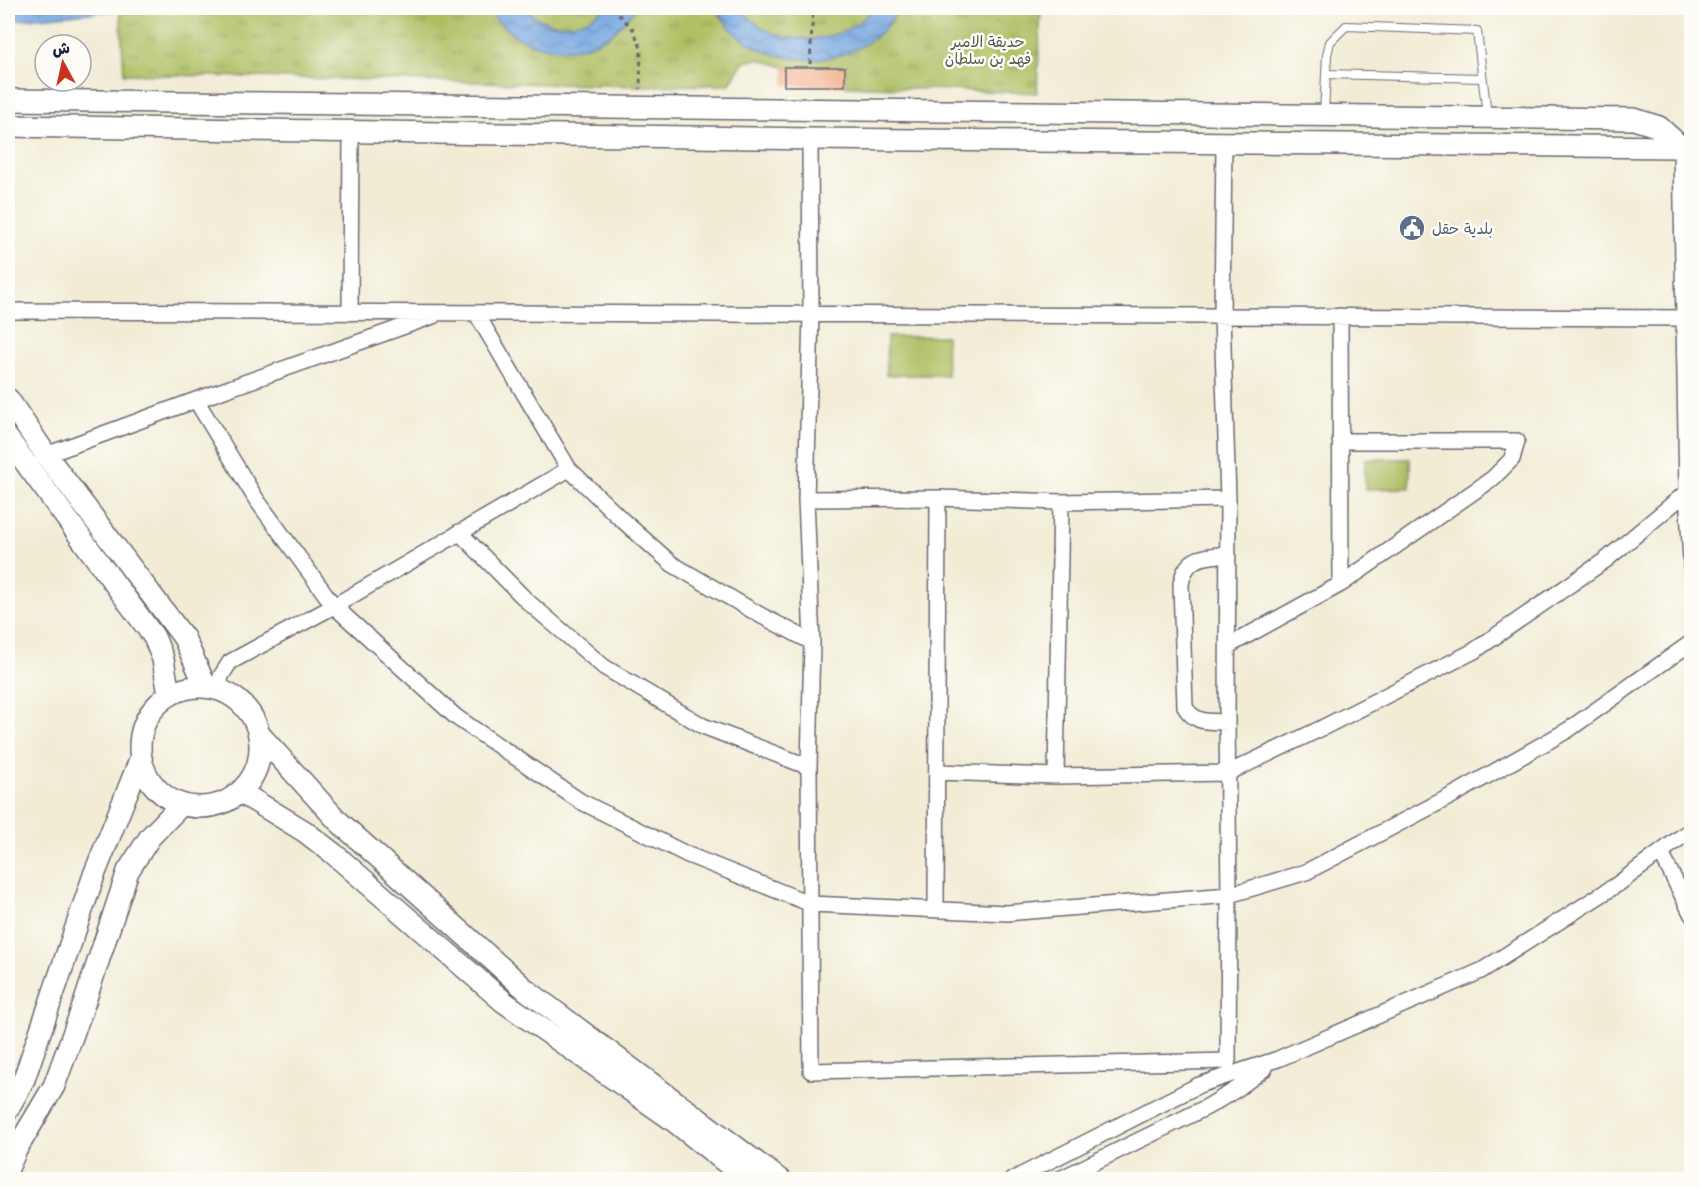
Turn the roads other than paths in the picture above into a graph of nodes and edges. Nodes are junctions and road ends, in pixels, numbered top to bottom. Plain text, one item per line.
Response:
1 (1326, 74) junction
2 (1482, 78) junction
3 (8, 100) edge
4 (1324, 115) junction
5 (1462, 116) junction
6 (1487, 116) junction
7 (1645, 122) junction
8 (8, 126) edge
9 (351, 132) junction
10 (810, 139) junction
11 (1224, 144) junction
12 (1462, 145) junction
13 (1643, 146) junction
14 (1681, 147) junction
15 (8, 311) edge
16 (350, 313) junction
17 (443, 313) junction
18 (476, 313) junction
19 (811, 314) junction
20 (1221, 316) junction
21 (1340, 316) junction
22 (1688, 318) edge
23 (8, 399) edge
24 (196, 400) junction
25 (8, 439) edge
26 (1340, 441) junction
27 (46, 455) junction
28 (568, 469) junction
29 (1687, 492) junction
30 (938, 498) junction
31 (806, 499) junction
32 (1228, 499) junction
33 (1061, 502) junction
34 (459, 532) junction
35 (1227, 554) junction
36 (1692, 578) edge
37 (1341, 584) junction
38 (334, 606) junction
39 (812, 642) junction
40 (1692, 642) edge
41 (1228, 646) junction
42 (212, 688) junction
43 (169, 695) junction
44 (1227, 722) junction
45 (259, 734) junction
46 (141, 760) junction
47 (809, 767) junction
48 (937, 772) junction
49 (1228, 773) junction
50 (1056, 776) junction
51 (240, 792) junction
52 (181, 804) junction
53 (1692, 829) edge
54 (1661, 853) junction
55 (1229, 895) junction
56 (811, 904) junction
57 (936, 909) junction
58 (1692, 915) edge
59 (1278, 1059) junction
60 (1229, 1068) junction
61 (1210, 1081) junction
62 (1219, 1100) junction
63 (8, 1109) edge
64 (8, 1168) edge
65 (748, 1179) edge
66 (780, 1179) edge
67 (1012, 1179) edge
68 (1058, 1179) edge

1 - 2 lane
1 - 2 lane
1 - 4 lane
2 - 6 lane
3 - 4 street
4 - 5 street
5 - 6 street
5 - 12 street
6 - 7 street
7 - 13 street
7 - 14 street
8 - 9 street
9 - 10 street
9 - 16 street
10 - 11 street
10 - 19 street
11 - 12 street
11 - 20 street
12 - 13 street
13 - 14 street
14 - 22 street
15 - 16 street
16 - 17 street
17 - 18 street
17 - 24 street
18 - 19 street
18 - 28 street
19 - 20 street
19 - 31 street
20 - 21 street
20 - 32 street
21 - 22 street
21 - 26 street
22 - 29 street
23 - 27 street
24 - 27 street
24 - 38 street
25 - 43 street
26 - 37 street
26 - 37 street
27 - 42 street
28 - 34 street
28 - 39 street
29 - 36 street
29 - 49 street
30 - 31 street
30 - 33 street
30 - 48 street
31 - 39 street
32 - 33 street
32 - 35 street
33 - 50 street
34 - 38 street
34 - 47 street
35 - 41 street
35 - 44 street
37 - 41 street
38 - 42 street
38 - 56 street
39 - 47 street
40 - 55 street
41 - 44 street
42 - 43 street
42 - 45 street
43 - 46 street
44 - 49 street
45 - 51 street
45 - 66 street
46 - 52 street
46 - 63 street
47 - 56 street
48 - 50 street
48 - 57 street
49 - 50 street
49 - 55 street
51 - 52 street
51 - 65 street
52 - 64 street
53 - 54 street
54 - 58 street
54 - 59 street
55 - 57 street
55 - 60 street
56 - 57 street
56 - 60 street
59 - 60 street
59 - 62 street
60 - 61 street
61 - 62 street
61 - 67 street
62 - 68 street

